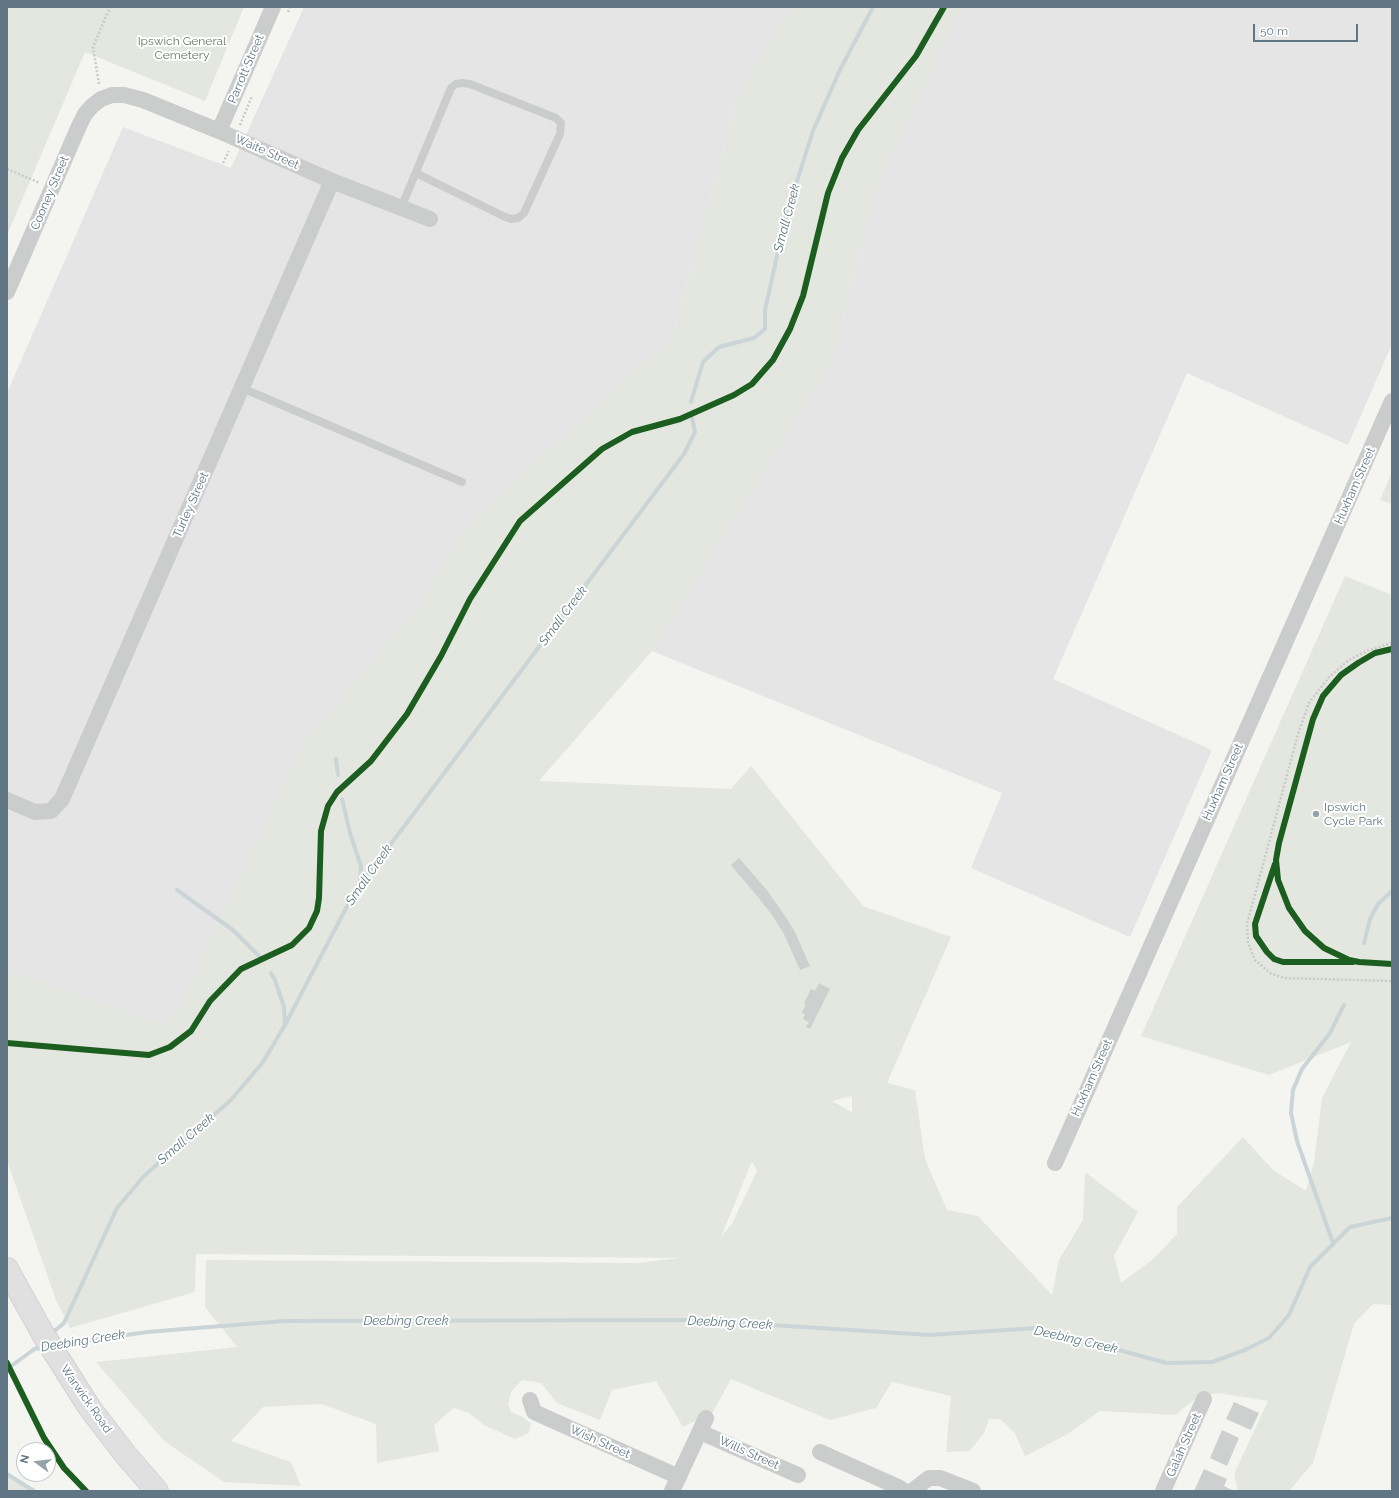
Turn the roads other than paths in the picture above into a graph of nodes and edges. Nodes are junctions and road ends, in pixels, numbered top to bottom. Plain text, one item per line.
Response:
1 (273, 7) edge
2 (101, 99) joint
3 (219, 131) junction
4 (416, 172) junction
5 (332, 181) junction
6 (401, 208) junction
7 (430, 220) dead end
8 (7, 292) edge
9 (242, 388) junction
10 (1392, 401) edge
11 (462, 482) dead end
12 (7, 800) edge
13 (1054, 1163) dead end
14 (9, 1270) edge
15 (1204, 1399) dead end
16 (530, 1400) dead end
17 (820, 1452) dead end
18 (798, 1475) dead end
19 (675, 1484) edge
20 (157, 1491) edge
21 (904, 1491) edge
22 (912, 1491) edge
23 (973, 1491) edge
24 (1163, 1491) edge

1 - 3 street, Parrott Street
2 - 3 street, Waite Street
2 - 8 street, Cooney Street
3 - 5 street, Waite Street
4 - 4 lane
4 - 6 lane
5 - 6 street, Waite Street
5 - 9 street, Turley Street
6 - 7 street, Waite Street
9 - 11 lane
9 - 12 street, Turley Street
10 - 13 street, Huxham Street
14 - 20 main road, Warwick Road
15 - 24 street, Galah Street
16 - 19 street, Wish Street
17 - 21 street
18 - 19 street, Wills Street
22 - 23 street

